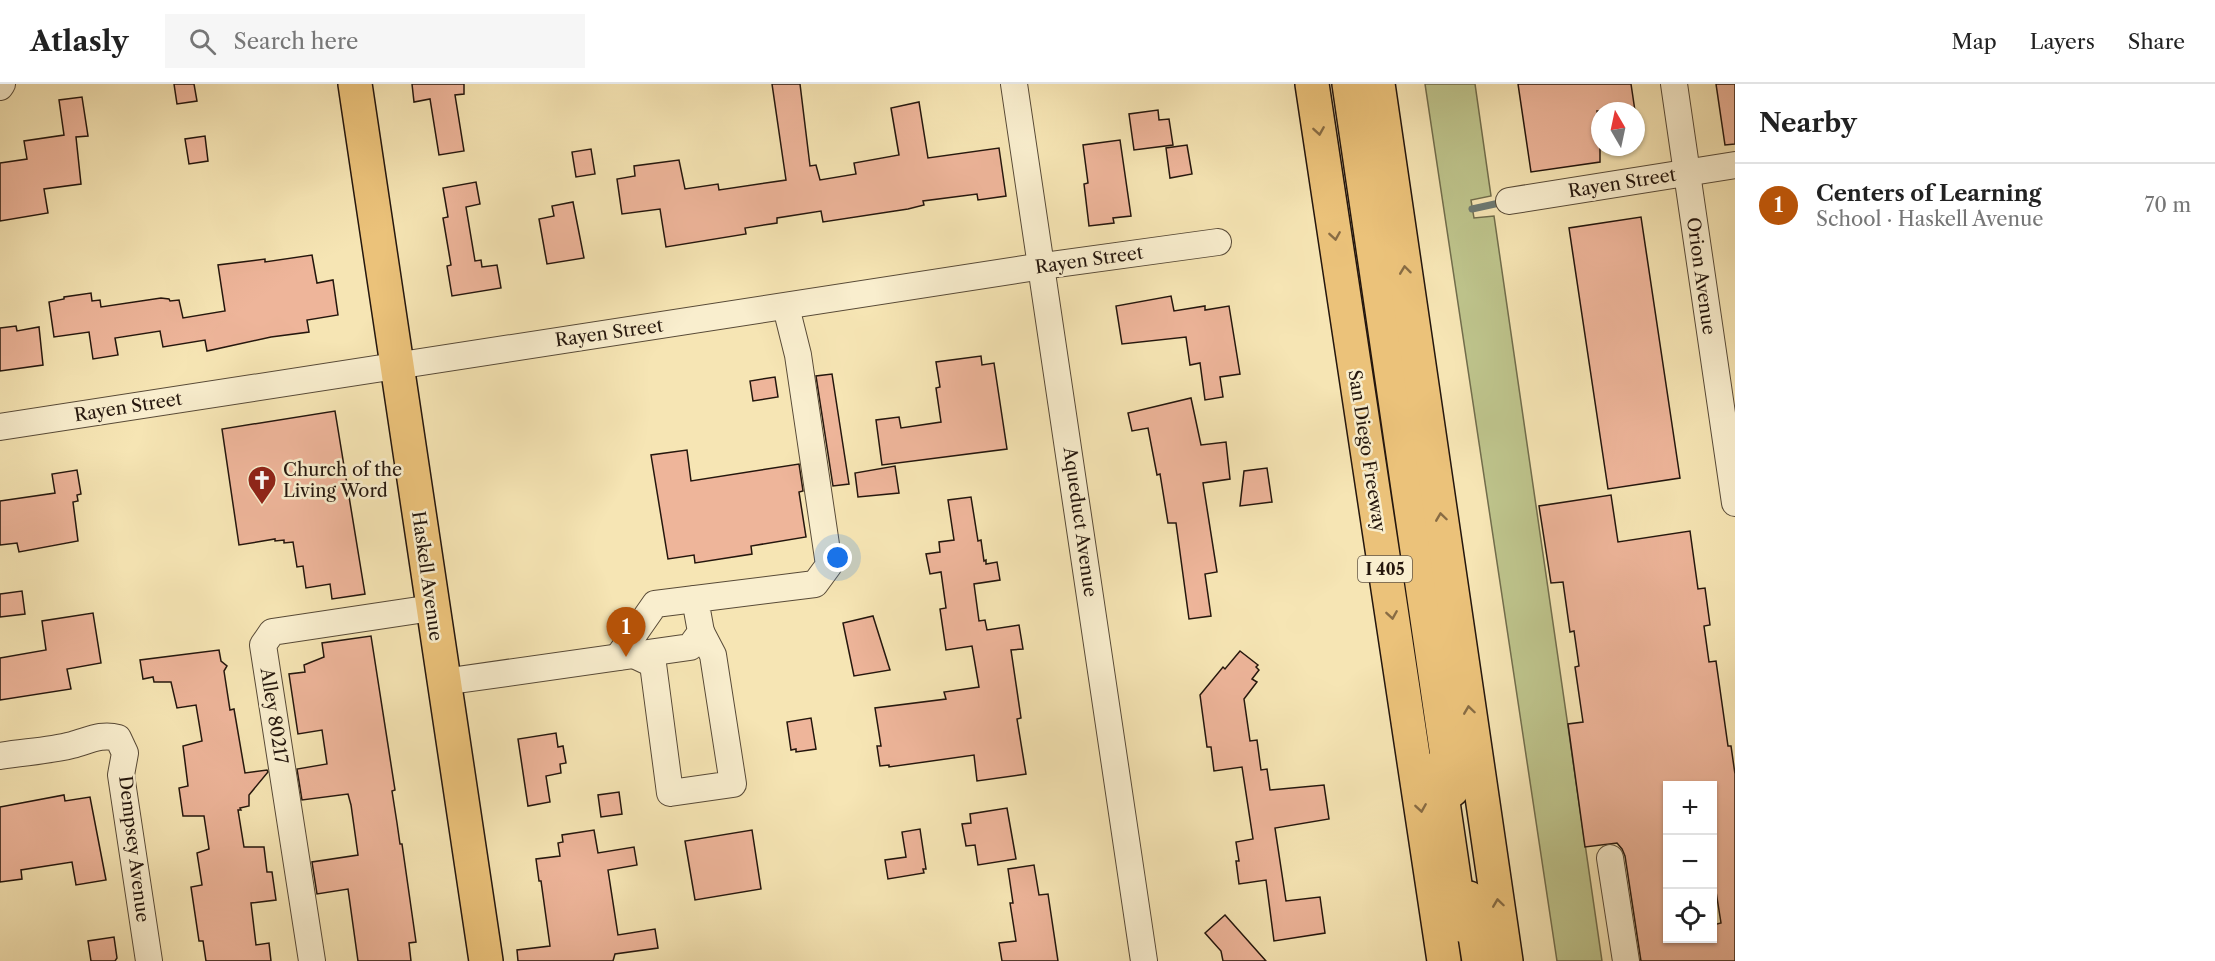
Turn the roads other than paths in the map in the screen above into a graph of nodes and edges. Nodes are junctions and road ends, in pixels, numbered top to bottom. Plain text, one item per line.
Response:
1 (355, 84) edge
2 (1014, 84) edge
3 (1312, 84) edge
4 (1335, 84) edge
5 (1349, 84) edge
6 (1378, 84) edge
7 (1400, 84) edge
8 (1674, 84) edge
9 (1735, 165) edge
10 (1686, 172) junction
11 (1509, 201) dead end
12 (1399, 218) junction
13 (1218, 242) dead end
14 (1043, 266) junction
15 (786, 307) junction
16 (397, 364) junction
17 (0, 427) edge
18 (1735, 503) edge
19 (695, 599) junction
20 (432, 608) junction
21 (701, 632) junction
22 (626, 656) junction
23 (443, 682) junction
24 (0, 756) edge
25 (1610, 858) dead end
26 (149, 961) edge
27 (312, 961) edge
28 (486, 961) edge
29 (1144, 961) edge
30 (1444, 961) edge
31 (1466, 961) edge
32 (1479, 961) edge
33 (1506, 961) edge
34 (1626, 961) edge

1 - 16 main road, Haskell Avenue
2 - 14 street, Aqueduct Avenue
3 -> 30 main road, San Diego Freeway / I 405
4 - 31 main road
5 - 32 main road
6 - 12 main road
7 - 12 main road
8 - 10 street, Orion Avenue
9 - 10 street, Rayen Street
10 - 11 street, Rayen Street
10 - 18 street, Orion Avenue
33 -> 12 main road
13 - 14 street, Rayen Street
14 - 15 street, Rayen Street
14 - 29 street, Aqueduct Avenue
15 - 16 street, Rayen Street
15 - 19 street
16 - 17 street, Rayen Street
16 - 20 main road, Haskell Avenue
19 - 21 street
19 - 22 street
20 - 23 main road, Haskell Avenue
20 - 27 street, Alley 80217
21 - 22 street
21 - 22 street
22 - 23 street
23 - 28 main road, Haskell Avenue
24 - 26 street, Dempsey Avenue
25 - 34 street

